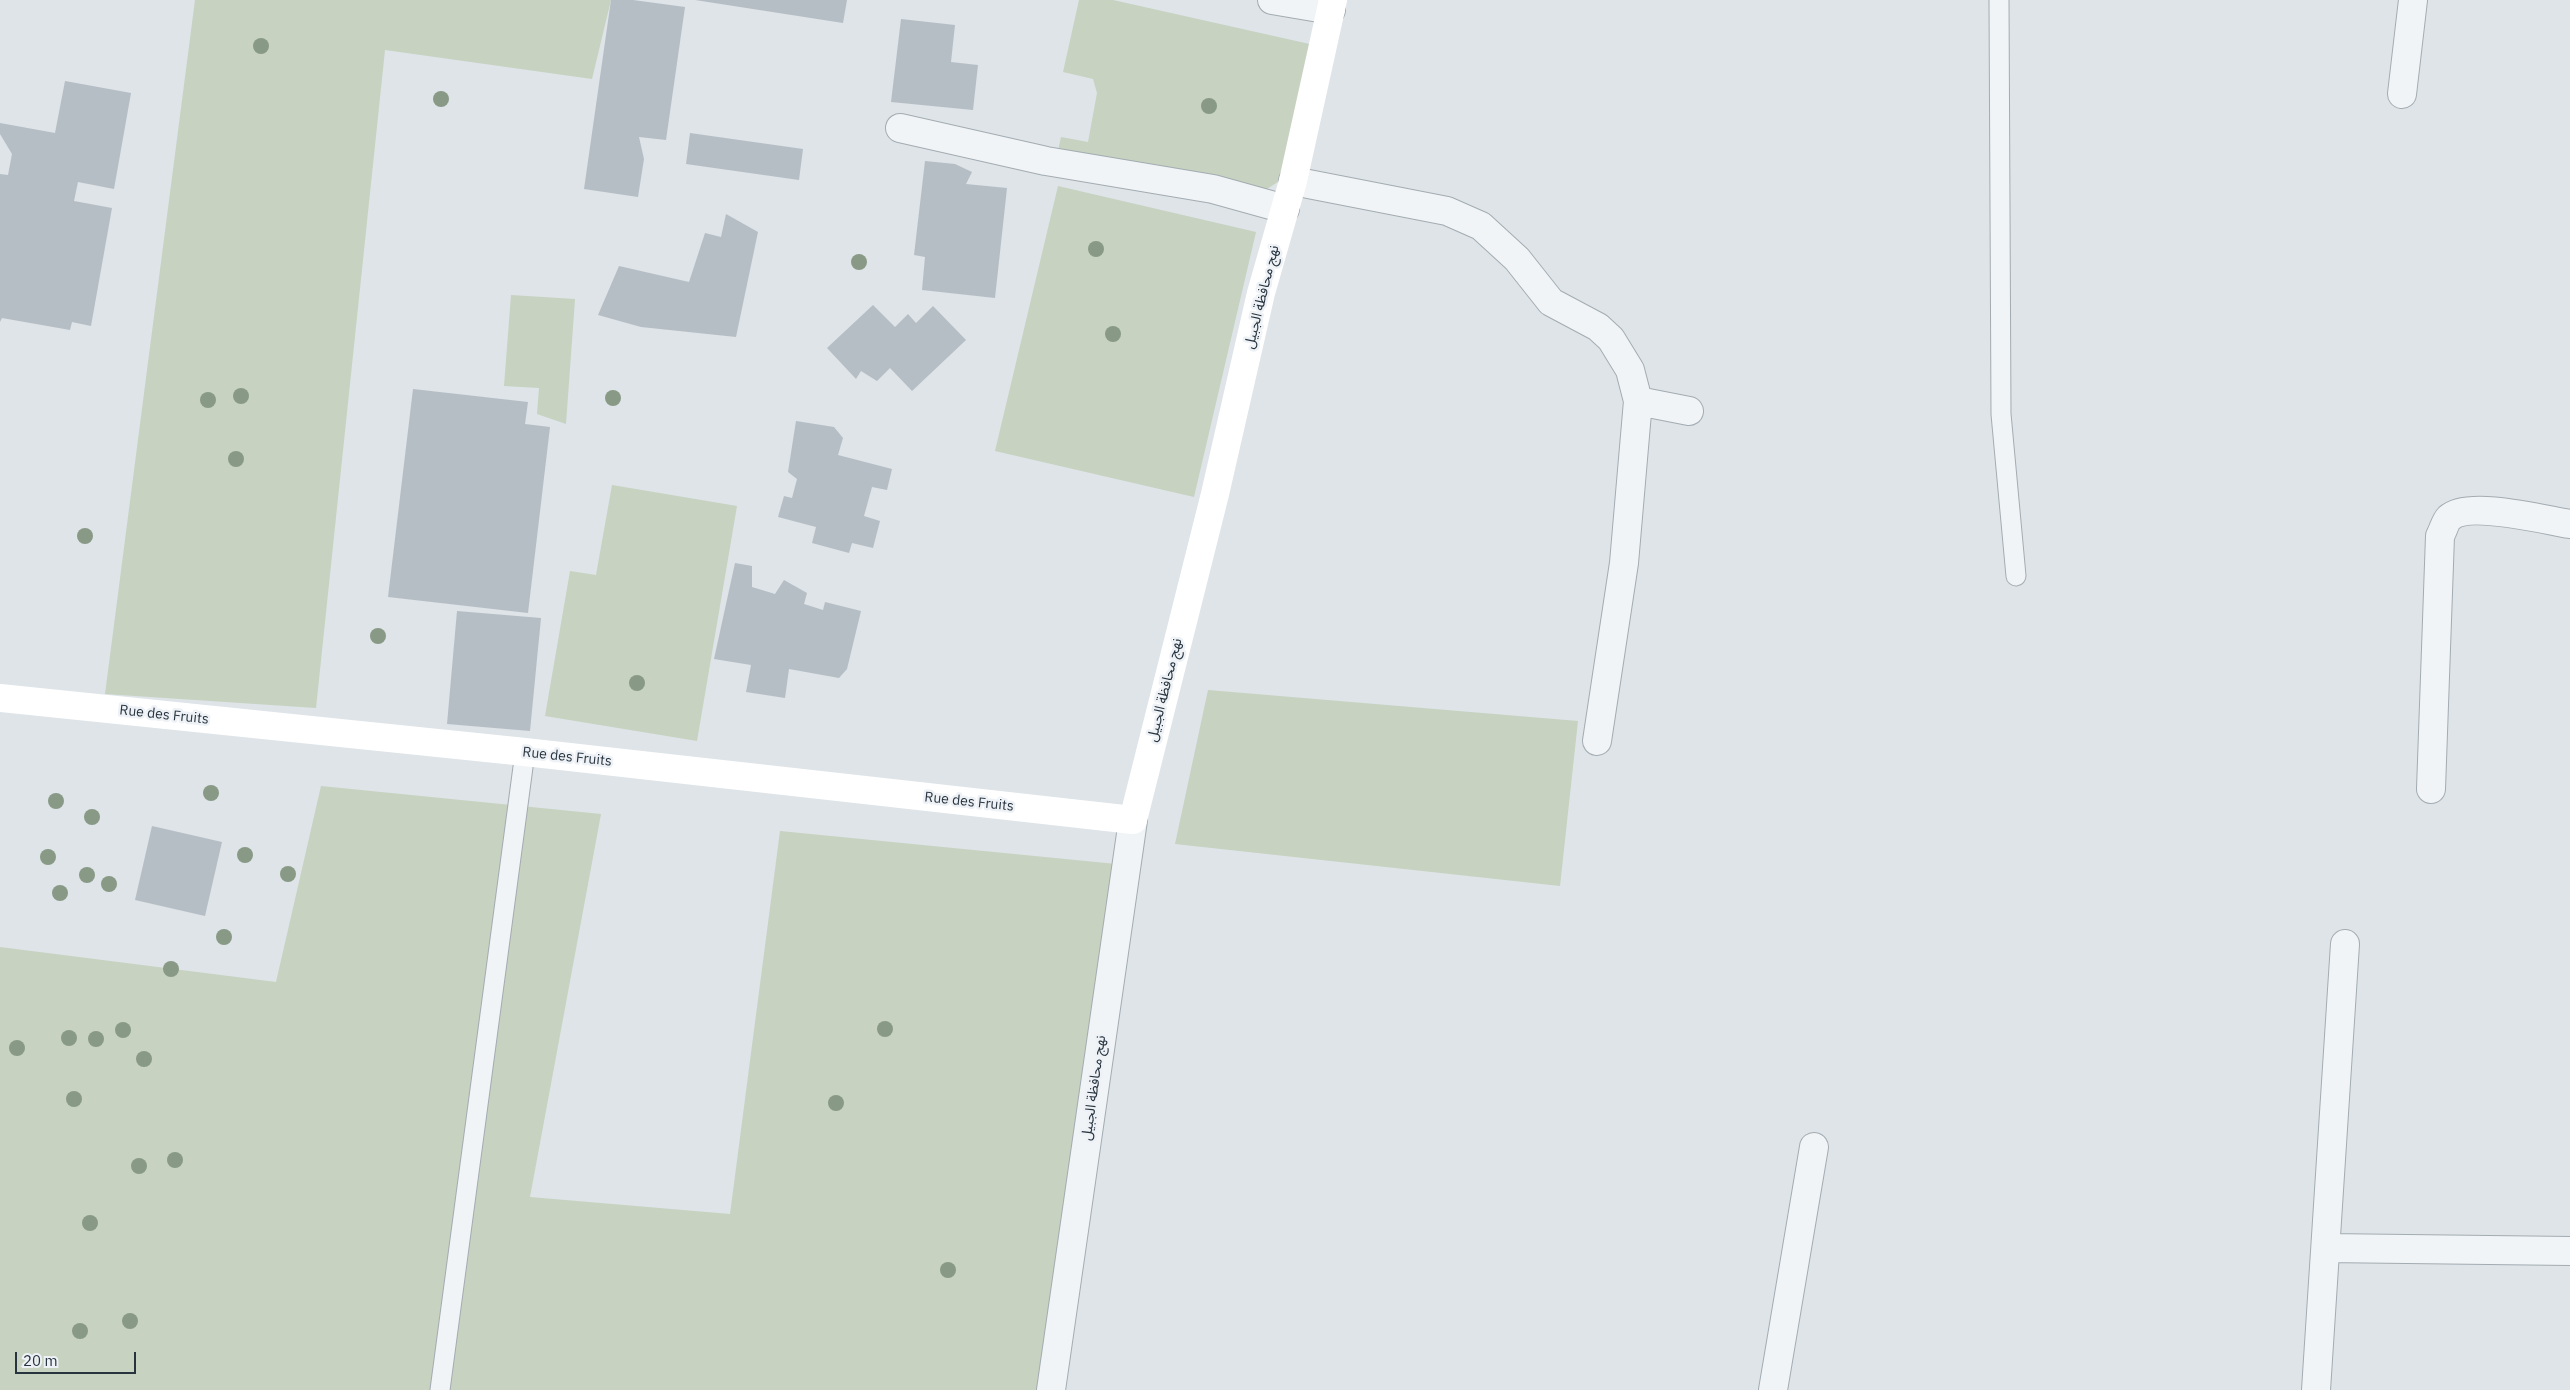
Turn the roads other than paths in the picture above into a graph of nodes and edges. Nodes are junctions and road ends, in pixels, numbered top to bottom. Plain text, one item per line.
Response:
1 (1272, 0) edge
2 (1999, 0) edge
3 (2413, 0) edge
4 (1332, 5) edge
5 (2402, 94) dead end
6 (900, 128) dead end
7 (1293, 181) junction
8 (1285, 208) junction
9 (1638, 402) junction
10 (1689, 411) dead end
11 (2570, 524) edge
12 (2016, 576) dead end
13 (0, 698) edge
14 (1597, 741) dead end
15 (525, 752) junction
16 (2431, 789) dead end
17 (1133, 820) junction
18 (2345, 944) dead end
19 (1814, 1147) dead end
20 (2326, 1248) junction
21 (2570, 1251) edge
22 (440, 1390) edge
23 (1051, 1390) edge
24 (1773, 1390) edge
25 (2316, 1390) edge

1 - 4 street
2 - 12 lane
3 - 5 street
4 - 7 street, نهج محافظة الجبيل
6 - 8 street
7 - 8 street, نهج محافظة الجبيل
7 - 9 street
8 - 17 street, نهج محافظة الجبيل
9 - 10 street
9 - 14 street
11 - 16 street
13 - 15 street, Rue des Fruits
15 - 17 street, Rue des Fruits
15 - 22 lane
17 - 23 street, نهج محافظة الجبيل
18 - 20 street
19 - 24 street
20 - 21 street
20 - 25 street

